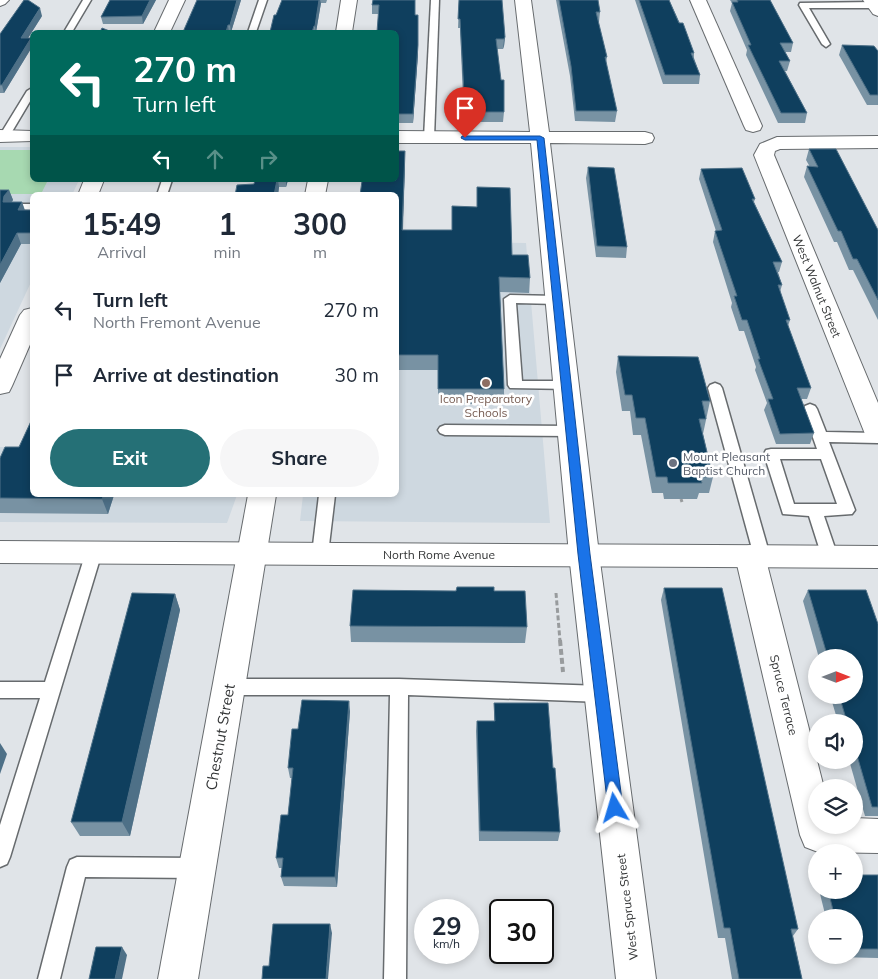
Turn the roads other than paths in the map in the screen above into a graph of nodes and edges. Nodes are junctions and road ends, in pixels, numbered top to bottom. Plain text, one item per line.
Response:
1 (87, 0) edge
2 (177, 0) edge
3 (263, 0) edge
4 (349, 0) edge
5 (435, 0) edge
6 (523, 0) edge
7 (698, 0) edge
8 (874, 5) edge
9 (69, 30) edge
10 (163, 30) edge
11 (253, 30) edge
12 (344, 30) edge
13 (826, 44) dead end
14 (30, 93) edge
15 (753, 126) dead end
16 (3, 136) edge
17 (30, 136) edge
18 (399, 138) edge
19 (429, 138) junction
20 (540, 138) junction
21 (645, 138) dead end
22 (878, 142) edge
23 (15, 207) edge
24 (30, 207) edge
25 (557, 300) junction
26 (30, 319) edge
27 (0, 386) edge
28 (566, 386) junction
29 (715, 388) dead end
30 (810, 409) dead end
31 (445, 430) dead end
32 (571, 431) junction
33 (878, 436) edge
34 (820, 437) junction
35 (826, 454) junction
36 (262, 497) edge
37 (327, 497) edge
38 (815, 510) junction
39 (0, 552) edge
40 (94, 552) junction
41 (252, 554) junction
42 (320, 554) junction
43 (584, 554) junction
44 (756, 556) junction
45 (830, 557) junction
46 (878, 557) edge
47 (229, 686) junction
48 (398, 687) junction
49 (0, 690) edge
50 (51, 690) junction
51 (602, 694) junction
52 (878, 836) edge
53 (0, 857) edge
54 (197, 868) junction
55 (48, 979) edge
56 (178, 979) edge
57 (395, 979) edge
58 (636, 979) edge

1 - 9 lane
2 - 10 street
3 - 11 lane
4 - 12 street
5 - 19 lane
6 - 20 street, West Spruce Street
7 - 15 street
8 - 13 lane
14 - 16 lane
16 - 17 street
18 - 19 street
19 - 20 street
20 - 21 street
20 - 25 street, West Spruce Street
22 - 33 street, West Walnut Street
23 - 24 lane
25 - 28 street, West Spruce Street
25 - 28 lane
26 - 27 street
28 - 32 street, West Spruce Street
29 - 44 lane
30 - 34 lane
31 - 32 lane
32 - 43 street, West Spruce Street
33 - 34 lane
34 - 35 lane
35 - 38 lane
35 - 38 lane
36 - 41 street, Chestnut Street
37 - 42 lane
38 - 45 lane
39 - 40 street, North Rome Avenue
40 - 41 street, North Rome Avenue
40 - 50 lane
41 - 42 street, North Rome Avenue
41 - 47 street, Chestnut Street
42 - 43 street, North Rome Avenue
43 - 44 street, North Rome Avenue
43 - 51 street, West Spruce Street
44 - 45 street, North Rome Avenue
44 - 52 street, Spruce Terrace
45 - 46 street, North Rome Avenue
47 - 48 lane
47 - 54 street, Chestnut Street
48 - 51 lane
48 - 57 lane
49 - 50 lane
50 - 53 lane
51 - 58 street, West Spruce Street
54 - 55 lane
54 - 56 street, Chestnut Street

